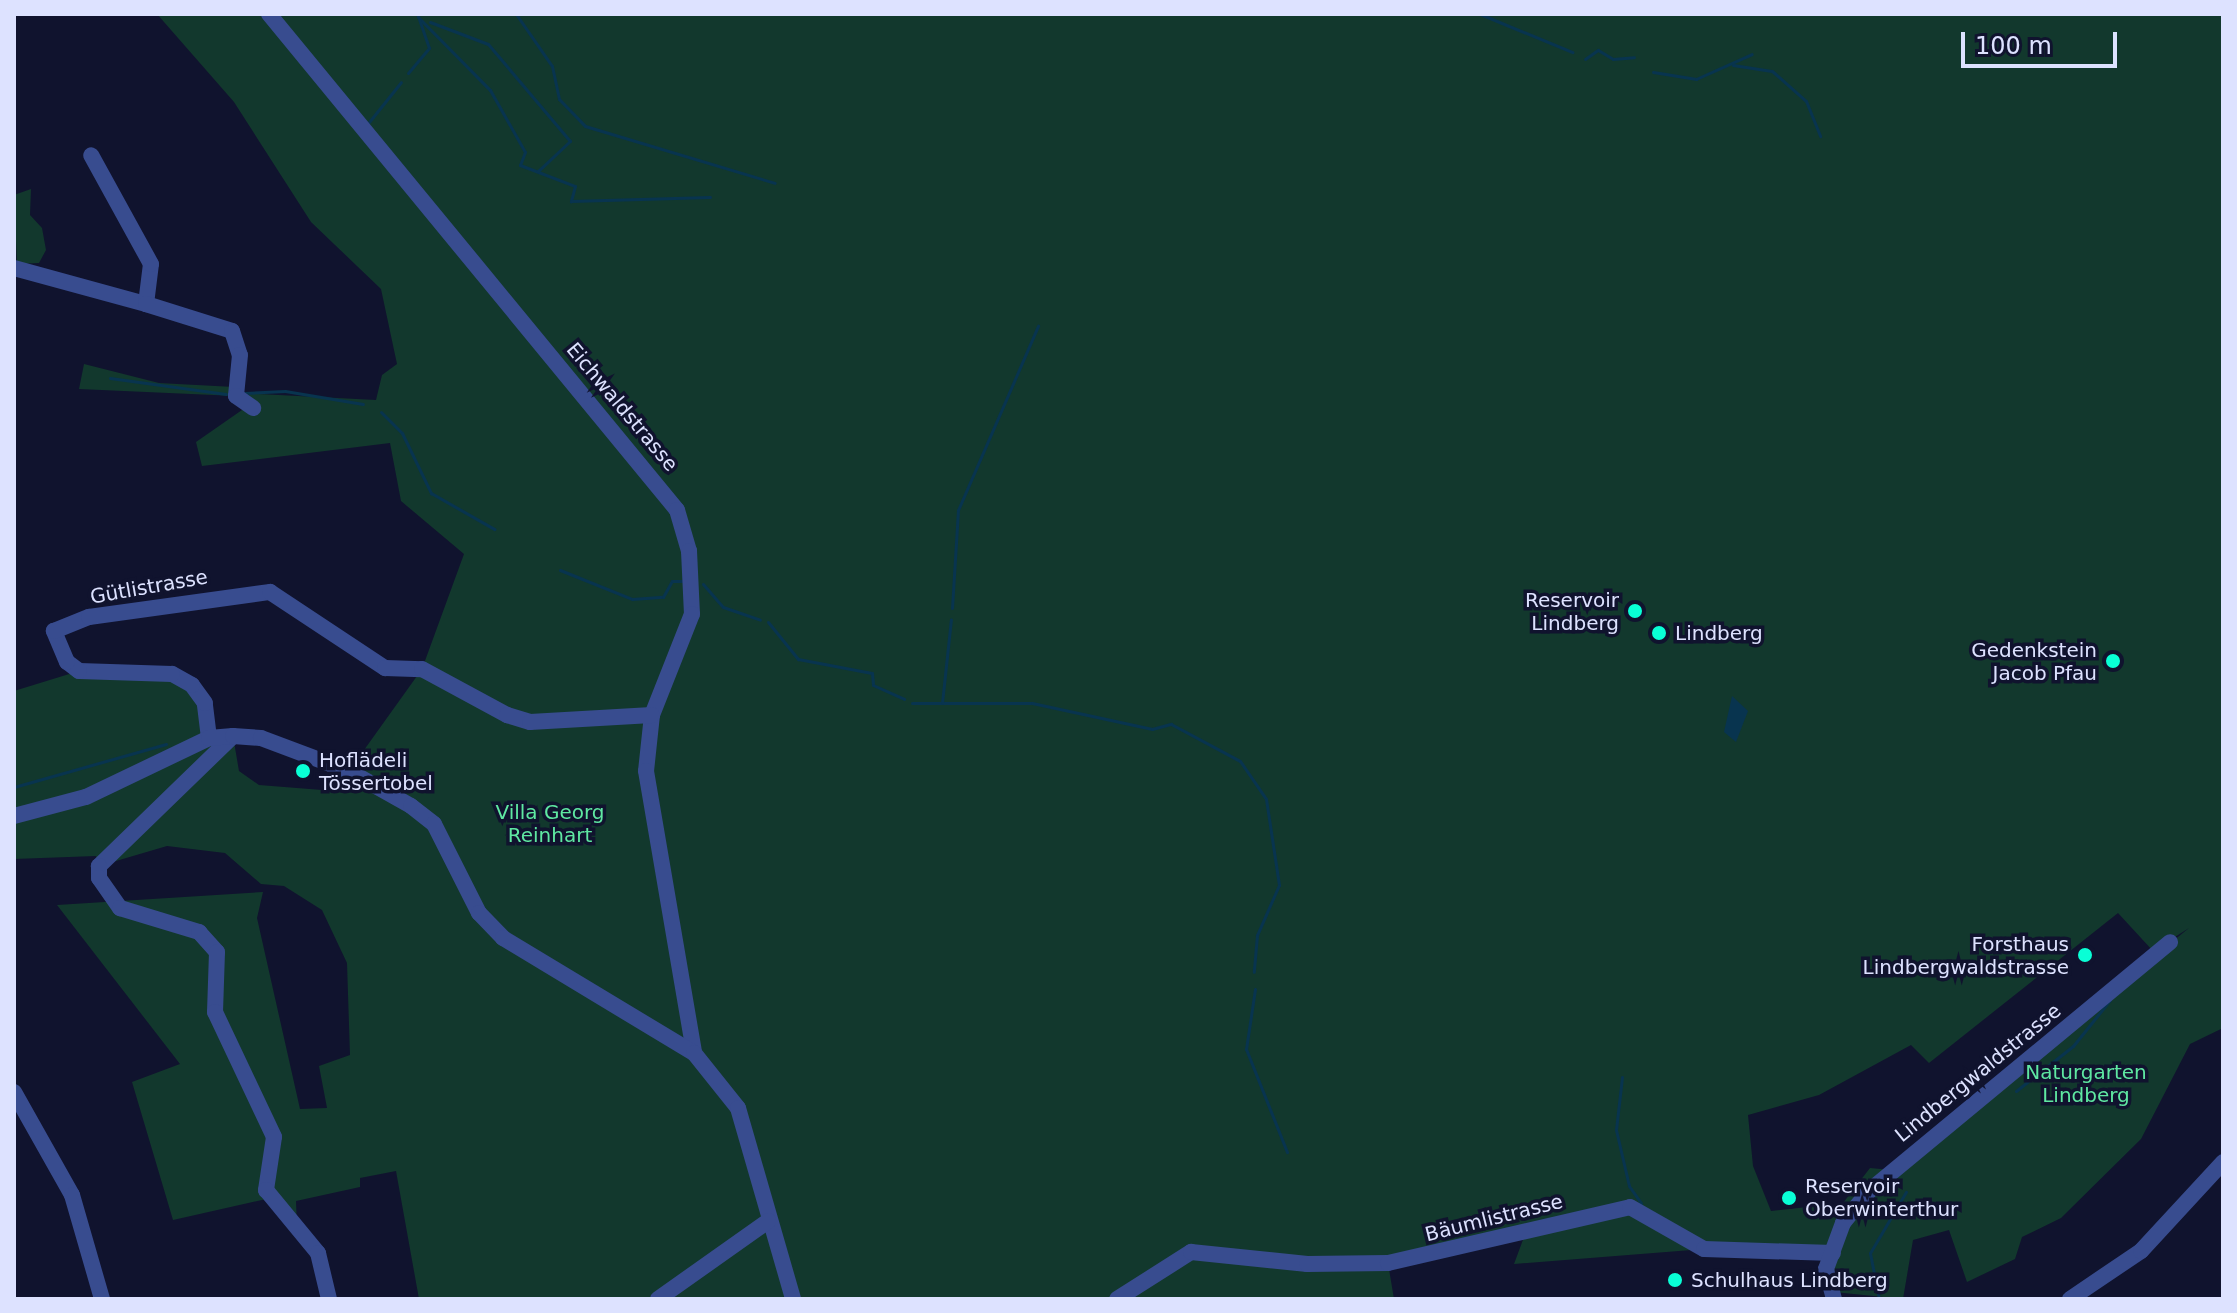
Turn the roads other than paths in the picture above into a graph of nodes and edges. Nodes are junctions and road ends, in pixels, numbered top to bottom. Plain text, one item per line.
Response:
1 (269, 14) edge
2 (91, 155) dead end
3 (20, 272) edge
4 (146, 304) junction
5 (253, 408) dead end
6 (652, 715) junction
7 (233, 736) junction
8 (209, 738) junction
9 (14, 816) edge
10 (2170, 942) dead end
11 (694, 1053) junction
12 (14, 1092) edge
13 (2223, 1162) edge
14 (768, 1221) junction
15 (1833, 1253) junction
16 (102, 1299) edge
17 (329, 1299) edge
18 (658, 1299) edge
19 (793, 1299) edge
20 (1117, 1299) edge
21 (1834, 1299) edge
22 (2070, 1299) edge

1 - 6 street, Eichwaldstrasse
2 - 4 street
3 - 4 street
4 - 5 street
6 - 8 street, Gütlistrasse
6 - 11 street, Eichwaldstrasse
7 - 8 street
7 - 11 street
7 - 17 street
8 - 9 street
10 - 15 street, Lindbergwaldstrasse
11 - 14 street
12 - 16 street
13 - 22 street
14 - 18 street
14 - 19 street
15 - 20 street, Bäumlistrasse
15 - 21 street

